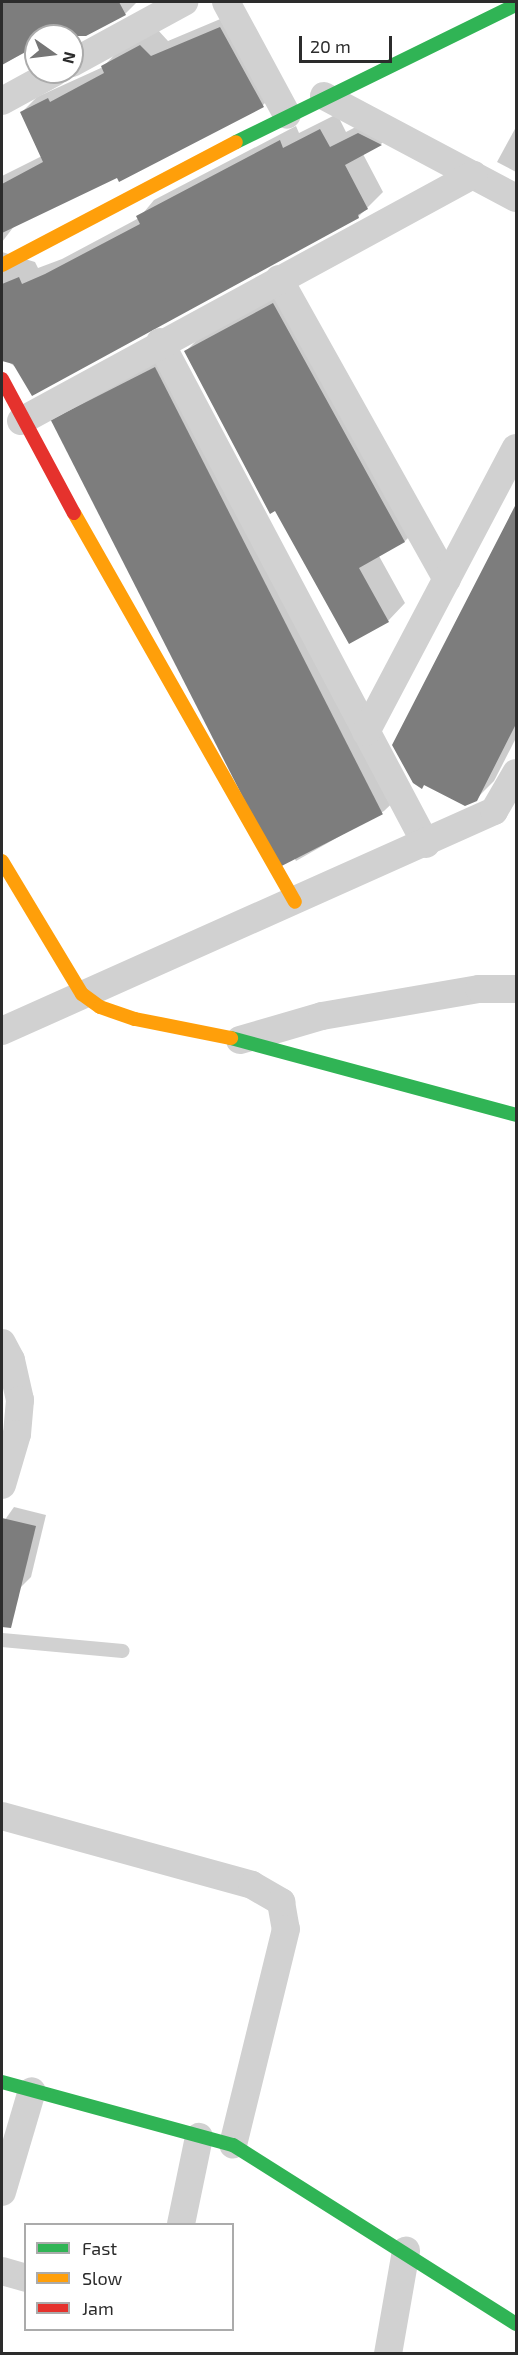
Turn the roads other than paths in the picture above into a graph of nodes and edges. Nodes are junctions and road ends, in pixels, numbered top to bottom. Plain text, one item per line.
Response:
1 (184, 2) edge
2 (226, 2) edge
3 (513, 5) edge
4 (84, 56) edge
5 (33, 84) edge
6 (324, 96) junction
7 (2, 101) edge
8 (287, 116) junction
9 (473, 175) junction
10 (516, 198) edge
11 (2, 266) edge
12 (279, 279) junction
13 (160, 342) junction
14 (2, 379) edge
15 (21, 421) junction
16 (516, 448) edge
17 (447, 579) junction
18 (366, 732) junction
19 (516, 772) edge
20 (426, 844) junction
21 (2, 861) edge
22 (295, 902) junction
23 (516, 988) edge
24 (82, 994) junction
25 (2, 1031) edge
26 (240, 1040) junction
27 (516, 1114) edge
28 (2, 1343) edge
29 (2, 1485) edge
30 (2, 1640) edge
31 (122, 1651) dead end
32 (2, 1816) edge
33 (2, 2082) edge
34 (32, 2091) junction
35 (200, 2137) junction
36 (233, 2145) junction
37 (2, 2192) edge
38 (181, 2223) edge
39 (406, 2251) junction
40 (2, 2271) edge
41 (24, 2277) edge
42 (516, 2324) edge
43 (388, 2354) edge

1 - 4 street
2 - 8 street
3 - 6 street
5 - 7 street
6 - 8 street
6 - 9 street
8 - 11 street
9 - 10 street
9 - 12 street
12 - 13 street
12 - 17 street
13 - 15 street
13 - 18 street
14 - 15 street
15 - 22 street
16 - 17 street
17 - 18 street
18 - 20 street
19 - 20 street
20 - 22 street
21 - 24 street
22 - 24 street
23 - 26 street
24 - 25 street
24 - 26 street
26 - 27 street
28 - 29 street
30 - 31 lane
32 - 36 street
33 - 34 street
34 - 35 street
34 - 37 street
35 - 36 street
35 - 38 street
36 - 39 street
39 - 42 street
39 - 43 street
40 - 41 street

